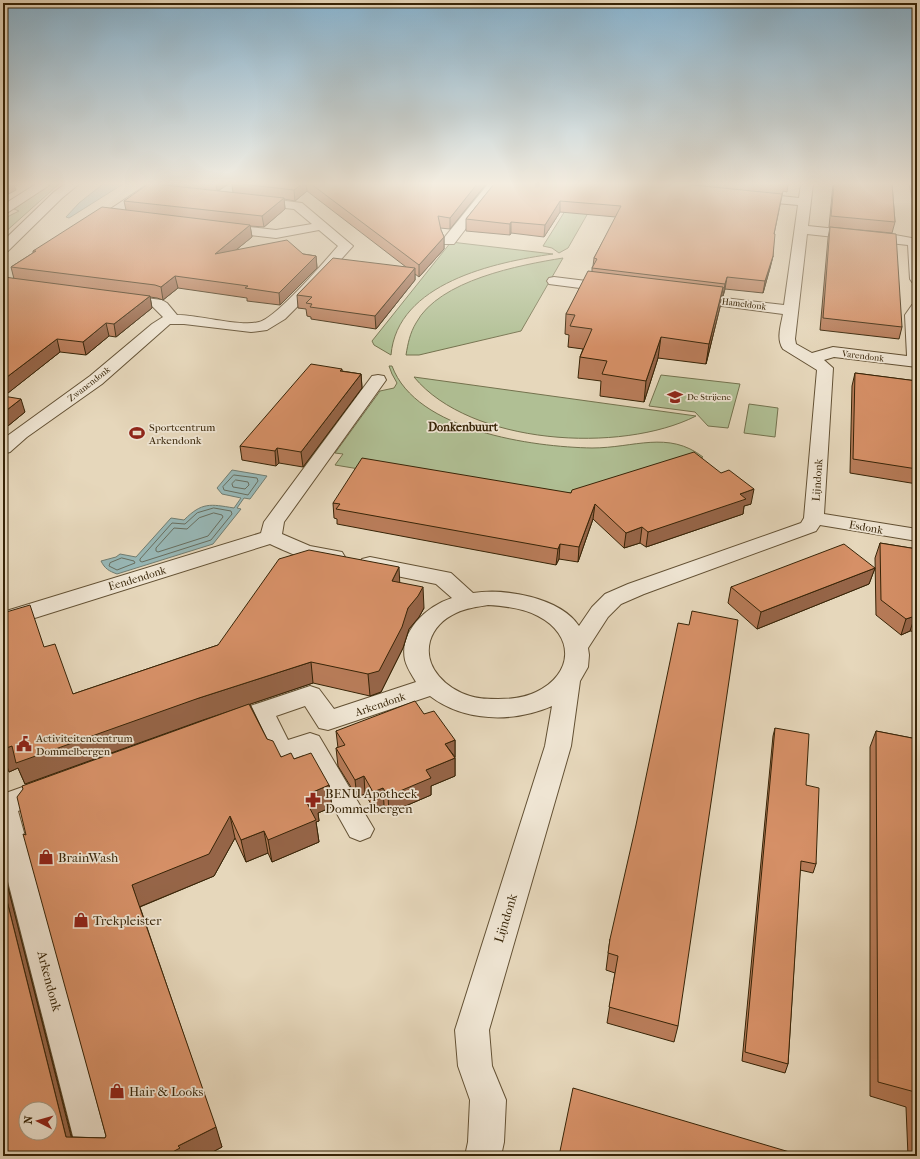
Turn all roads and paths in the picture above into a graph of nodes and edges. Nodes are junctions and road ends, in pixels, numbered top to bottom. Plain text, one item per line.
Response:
1 (13, 238) edge
2 (337, 238) edge
3 (451, 238) edge
4 (800, 238) edge
5 (886, 238) edge
6 (449, 241) dead end
7 (916, 243) edge
8 (3, 248) edge
9 (917, 279) edge
10 (554, 281) dead end
11 (628, 290) edge
12 (674, 296) edge
13 (110, 297) edge
14 (917, 308) edge
15 (791, 310) junction
16 (173, 319) junction
17 (810, 359) junction
18 (917, 370) edge
19 (378, 380) dead end
20 (3, 448) edge
21 (814, 518) junction
22 (917, 535) edge
23 (271, 537) junction
24 (468, 601) junction
25 (3, 620) edge
26 (577, 646) junction
27 (568, 681) junction
28 (432, 686) junction
29 (260, 712) junction
30 (328, 721) junction
31 (206, 731) edge
32 (310, 743) junction
33 (70, 780) edge
34 (3, 806) edge
35 (360, 829) dead end
36 (96, 1156) edge
37 (483, 1156) edge

1 - 8 street
2 - 16 street
3 - 6 street
4 - 15 street, Lijndonk
5 - 7 street
7 - 9 street
10 - 11 street
12 - 15 street, Hameldonk
13 - 16 street
14 - 18 street, Varendonk
15 - 17 street, Lijndonk
16 - 20 street, Zwanendonk
17 - 18 street, Varendonk
17 - 21 street, Lijndonk
19 - 23 street
21 - 22 street, Esdonk
21 - 26 street
23 - 24 street
23 - 25 street, Eendendonk
24 - 26 street
24 - 28 street
26 - 27 street
27 - 28 street
27 - 37 street, Lijndonk
28 - 30 street, Arkendonk
29 - 30 street
29 - 31 street
29 - 32 street
30 - 32 street
32 - 35 street
33 - 34 street, Arkendonk
34 - 36 street, Arkendonk

